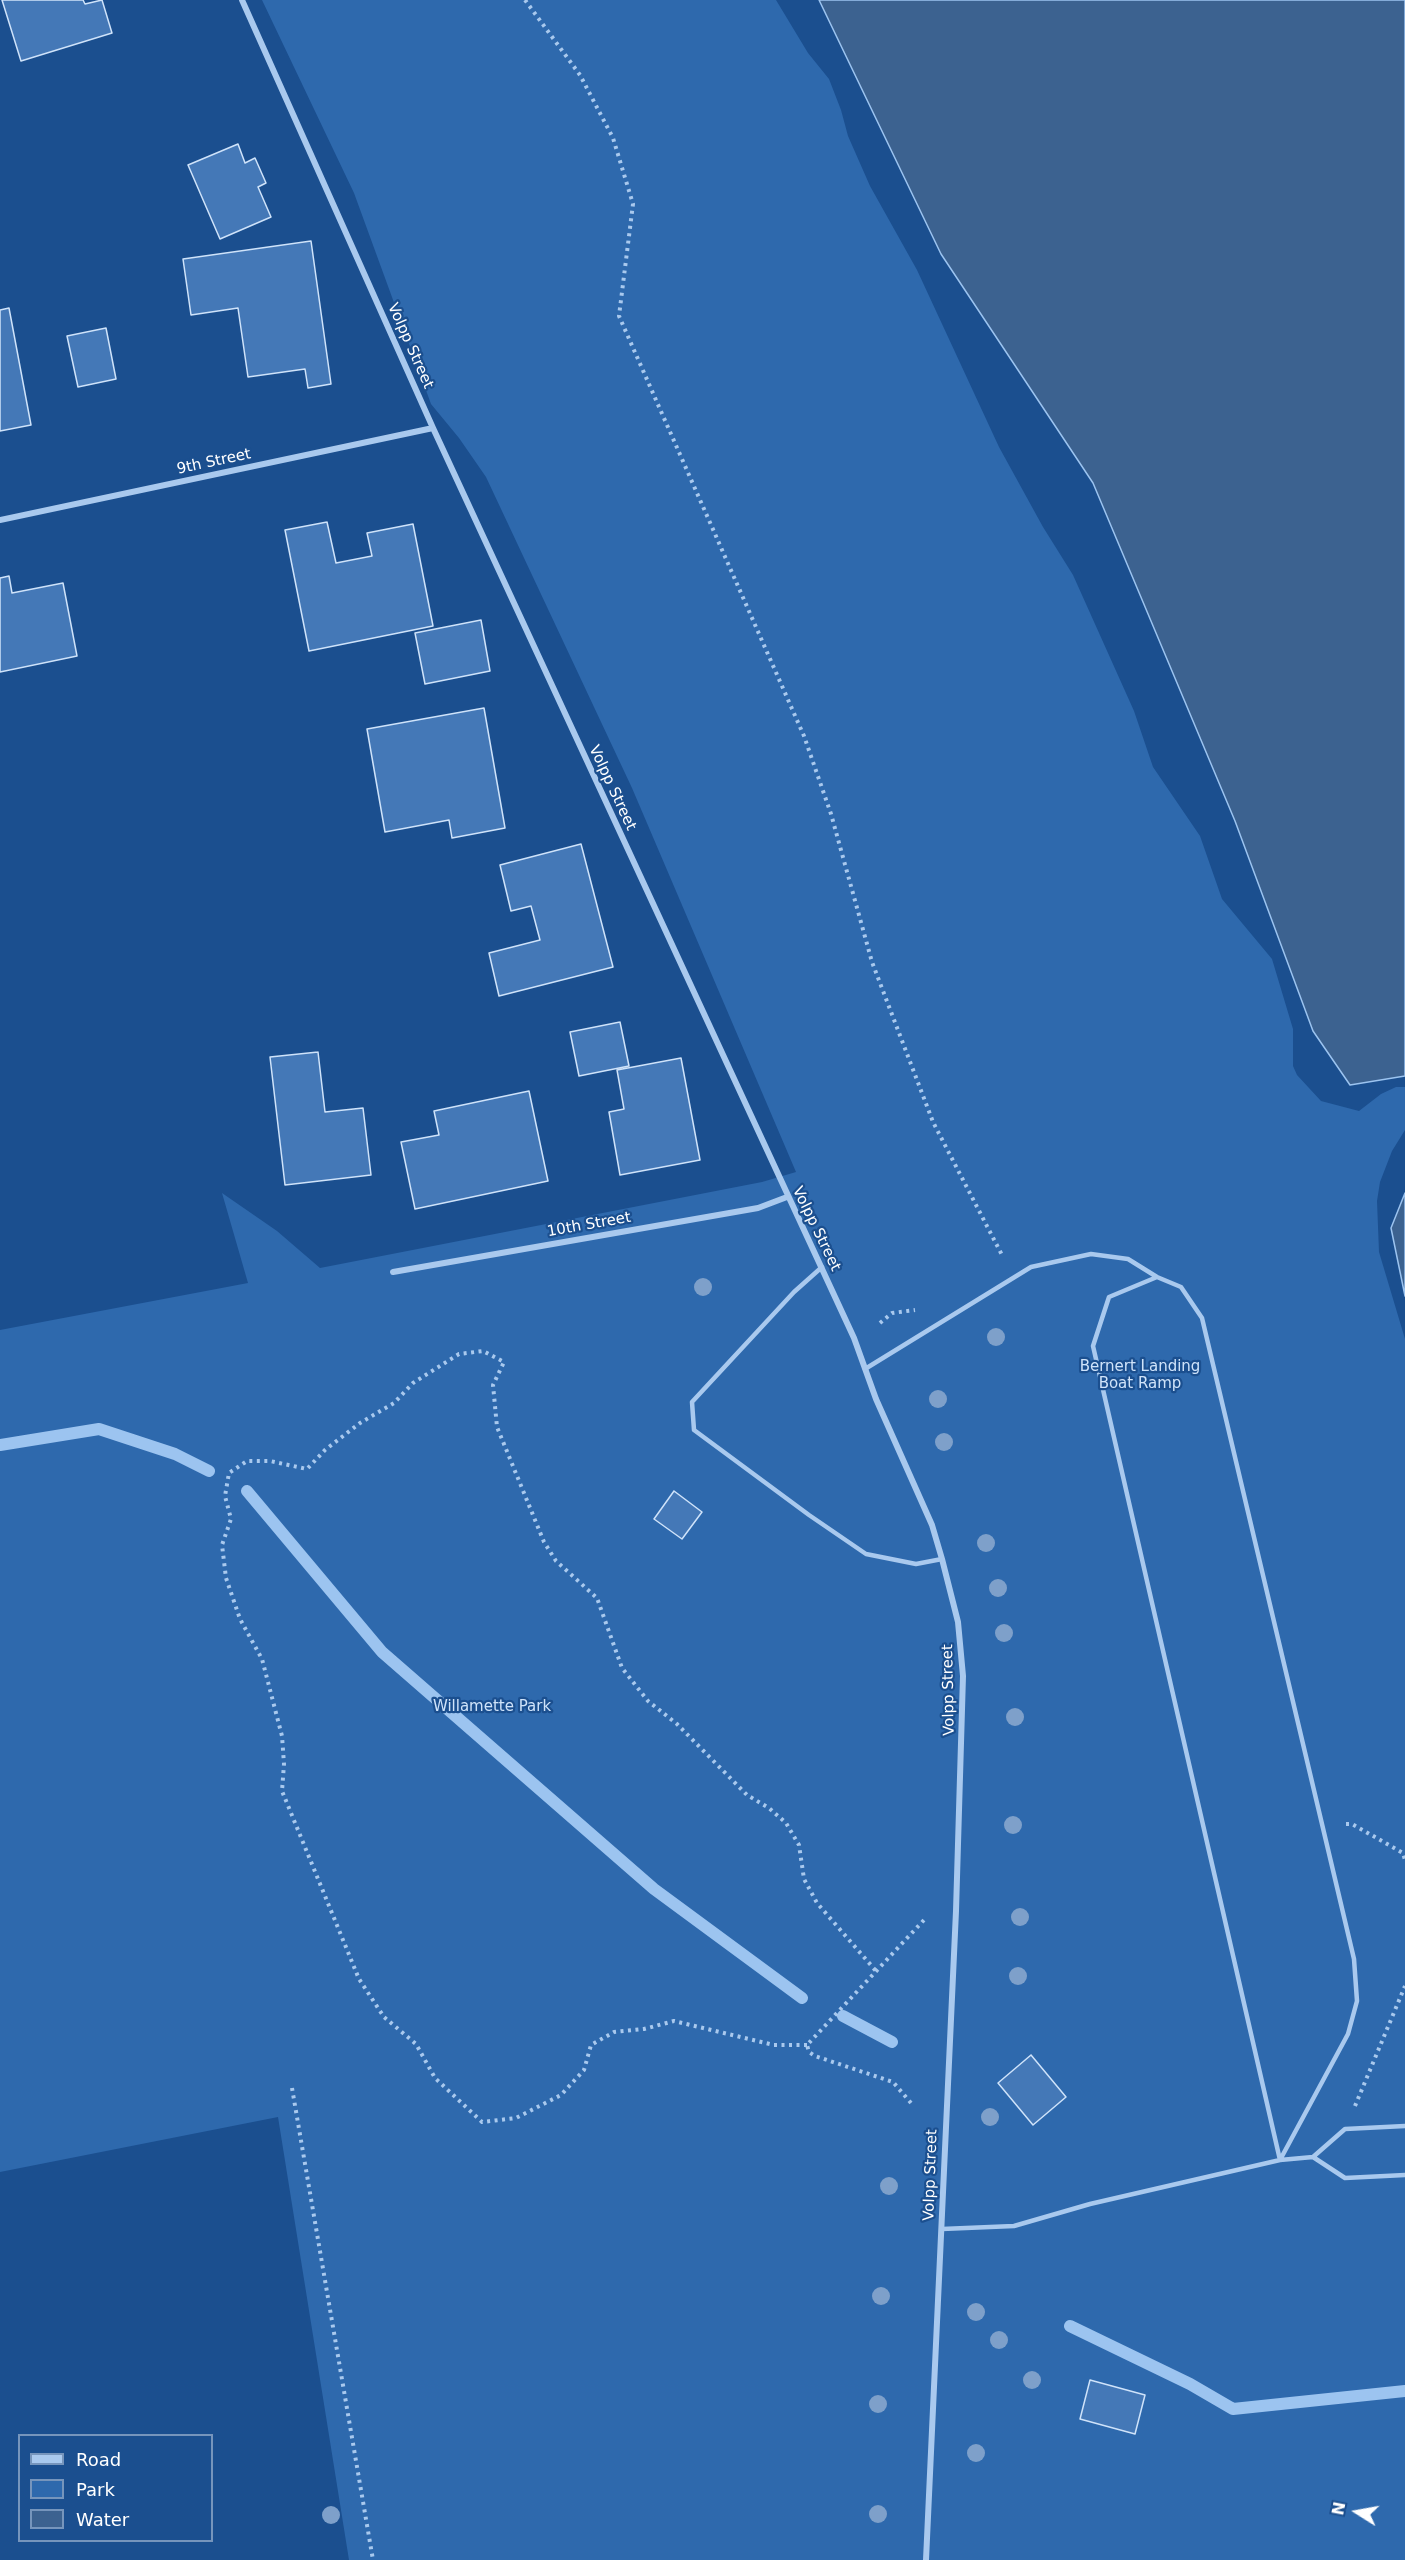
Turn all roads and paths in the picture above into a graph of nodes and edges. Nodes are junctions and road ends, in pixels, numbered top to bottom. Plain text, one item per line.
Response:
1 (242, 0) edge
2 (525, 0) edge
3 (433, 428) junction
4 (0, 520) edge
5 (787, 1197) junction
6 (822, 1267) junction
7 (393, 1272) dead end
8 (1013, 1277) junction
9 (1157, 1277) junction
10 (864, 1369) junction
11 (942, 1559) junction
12 (1323, 1824) junction
13 (1405, 1860) edge
14 (924, 1920) dead end
15 (876, 1971) junction
16 (1405, 1986) edge
17 (807, 2045) junction
18 (292, 2088) dead end
19 (911, 2103) dead end
20 (1405, 2126) edge
21 (1345, 2129) junction
22 (1313, 2157) junction
23 (1280, 2160) junction
24 (1405, 2175) edge
25 (942, 2229) junction
26 (373, 2560) edge
27 (926, 2560) edge

1 - 3 street, Volpp Street
2 - 8 path
3 - 4 street, 9th Street
3 - 5 street, Volpp Street
5 - 6 street, Volpp Street
5 - 7 street, 10th Street
6 - 10 street, Volpp Street
6 - 11 lane
8 - 9 lane
8 - 10 lane
9 - 12 lane
9 - 23 lane
10 - 11 street, Volpp Street
11 - 25 street, Volpp Street
12 - 13 path
12 - 23 lane
14 - 15 path
15 - 17 path
15 - 17 path
16 - 21 path
17 - 19 path
18 - 26 path
20 - 21 lane
21 - 22 lane
22 - 23 lane
22 - 24 lane
23 - 25 lane
25 - 27 street, Volpp Street

